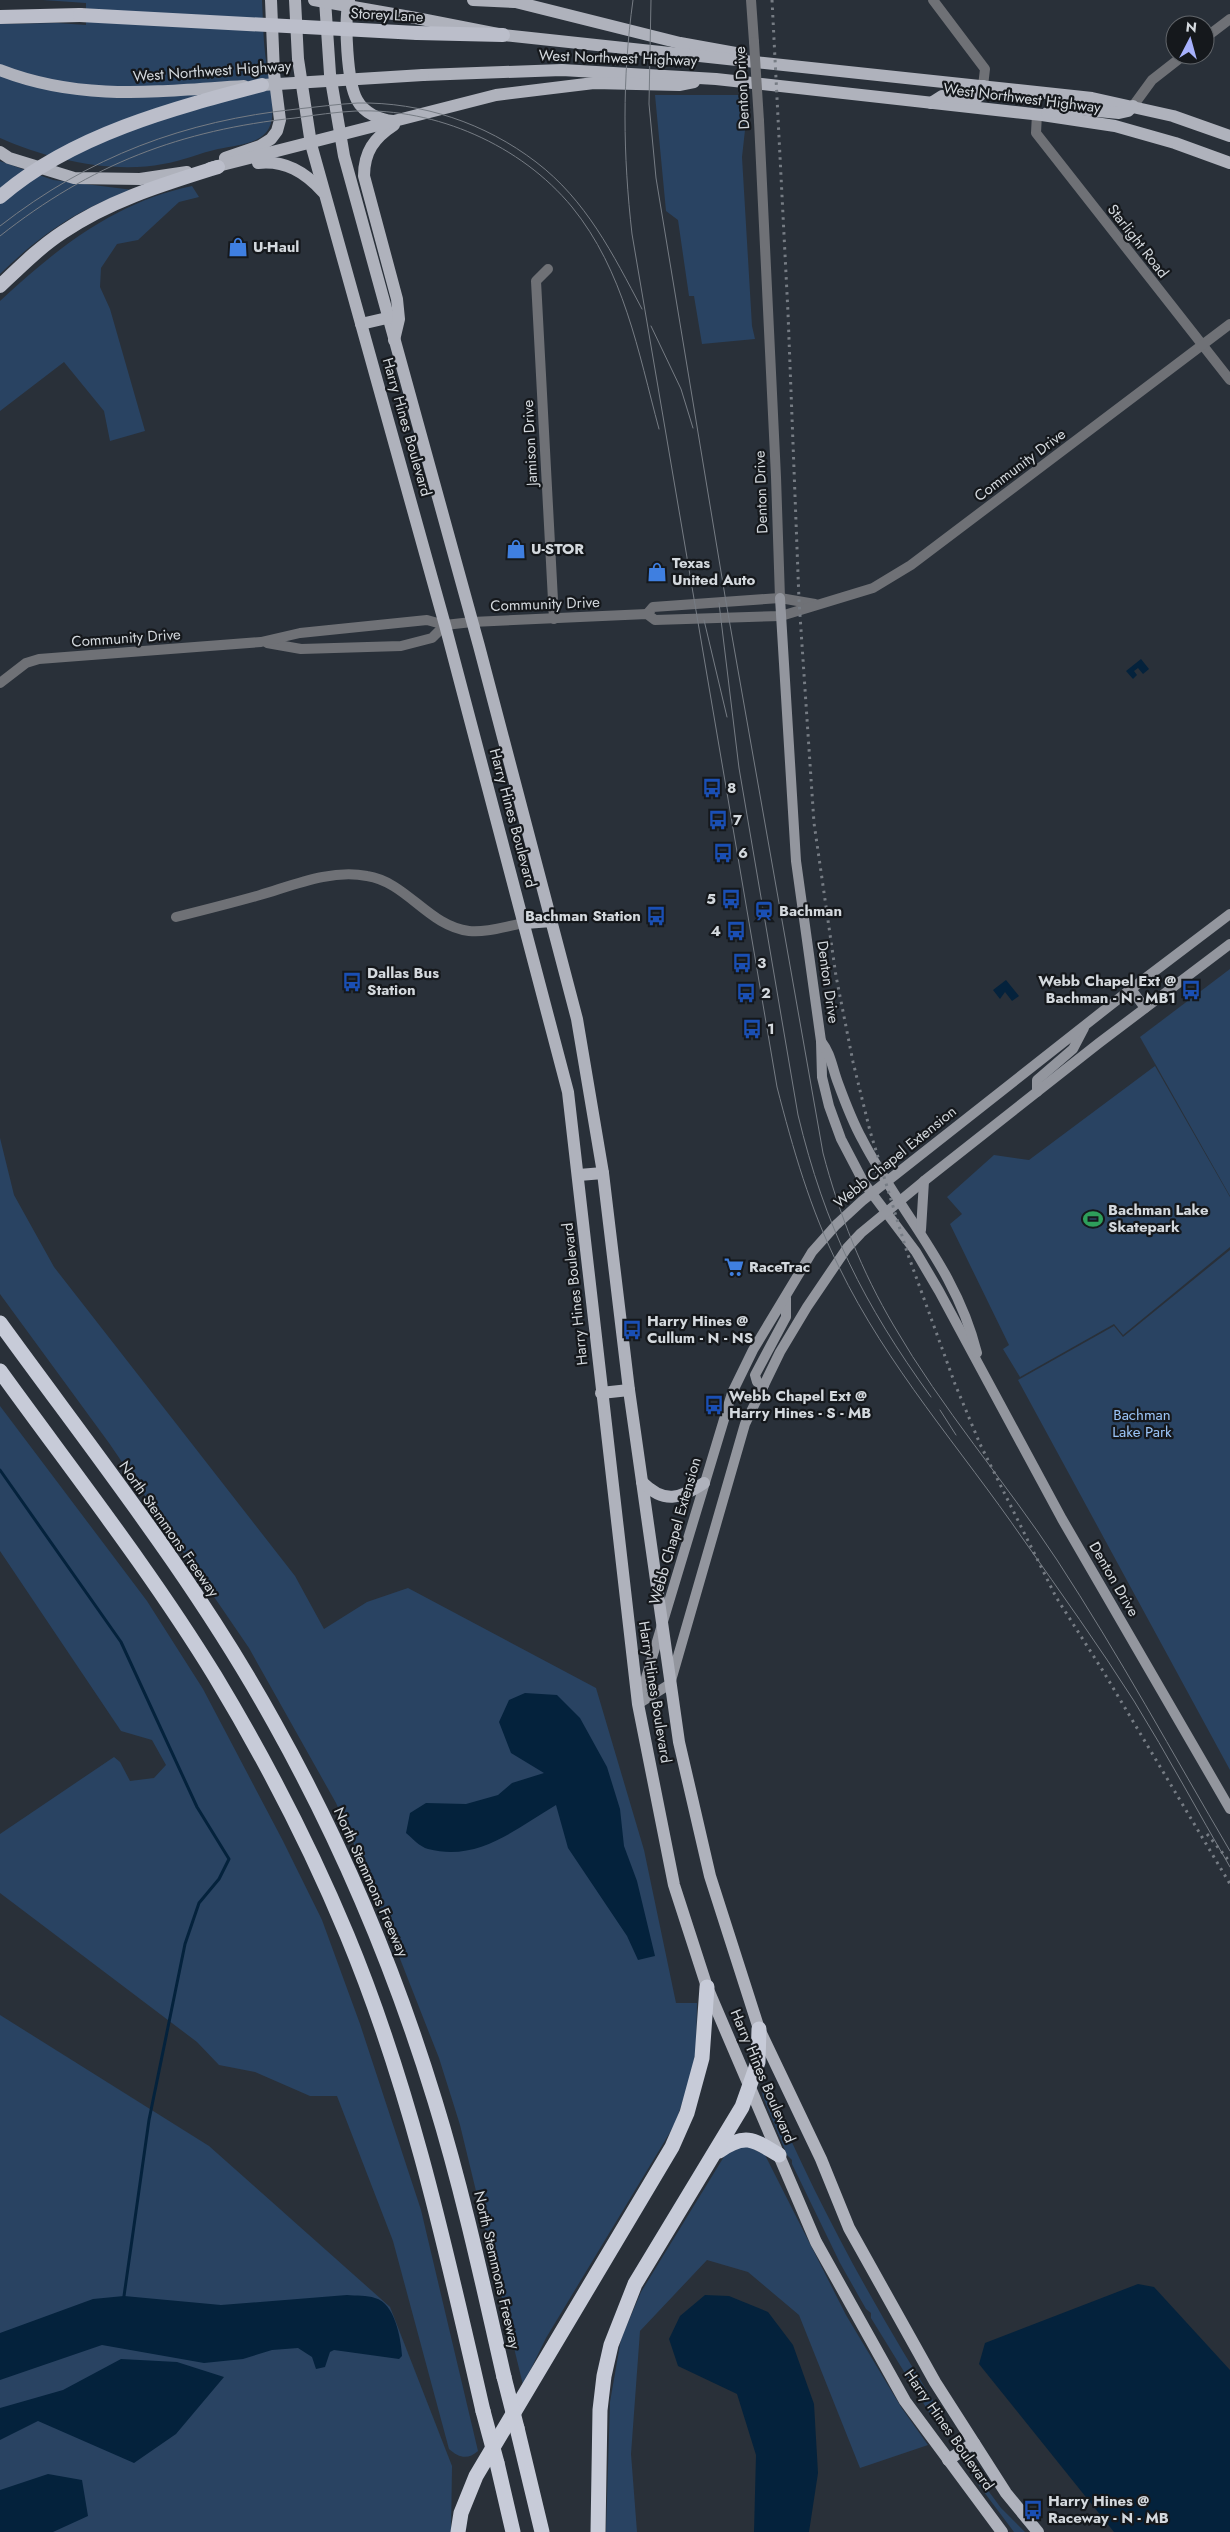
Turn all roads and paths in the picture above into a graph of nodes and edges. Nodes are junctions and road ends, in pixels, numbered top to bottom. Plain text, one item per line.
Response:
1 (270, 0) edge
2 (295, 0) edge
3 (314, 0) edge
4 (325, 0) edge
5 (349, 0) edge
6 (473, 0) edge
7 (751, 0) edge
8 (933, 0) edge
9 (513, 1) edge
10 (0, 17) edge
11 (1230, 19) edge
12 (1215, 30) edge
13 (503, 35) junction
14 (1171, 65) edge
15 (0, 70) edge
16 (840, 71) junction
17 (716, 79) junction
18 (262, 85) junction
19 (983, 86) junction
20 (931, 103) junction
21 (1133, 106) junction
22 (1040, 114) junction
23 (399, 121) junction
24 (340, 136) junction
25 (1230, 136) edge
26 (311, 144) junction
27 (0, 152) edge
28 (1230, 163) edge
29 (221, 166) junction
30 (182, 172) junction
31 (325, 194) junction
32 (0, 197) edge
33 (548, 269) dead end
34 (0, 286) edge
35 (387, 318) junction
36 (361, 324) junction
37 (1230, 324) edge
38 (394, 343) junction
39 (1202, 345) junction
40 (1230, 380) edge
41 (780, 598) junction
42 (815, 604) junction
43 (647, 614) junction
44 (781, 616) junction
45 (554, 619) junction
46 (472, 622) junction
47 (446, 625) junction
48 (261, 642) junction
49 (0, 683) edge
50 (1230, 914) edge
51 (176, 917) dead end
52 (552, 921) junction
53 (524, 922) junction
54 (1230, 944) edge
55 (1131, 989) junction
56 (1145, 1008) junction
57 (1085, 1025) junction
58 (821, 1041) junction
59 (1036, 1092) junction
60 (603, 1173) junction
61 (579, 1175) junction
62 (924, 1181) junction
63 (888, 1182) junction
64 (871, 1193) junction
65 (900, 1200) junction
66 (886, 1212) junction
67 (921, 1231) junction
68 (786, 1297) junction
69 (0, 1323) edge
70 (979, 1361) junction
71 (0, 1372) edge
72 (764, 1385) junction
73 (629, 1390) junction
74 (601, 1393) junction
75 (642, 1482) junction
76 (704, 1483) junction
77 (662, 1627) junction
78 (670, 1684) junction
79 (638, 1704) junction
80 (1230, 1809) edge
81 (707, 1987) junction
82 (759, 2029) junction
83 (750, 2089) junction
84 (717, 2151) junction
85 (779, 2155) junction
86 (974, 2443) junction
87 (948, 2460) junction
88 (458, 2532) edge
89 (513, 2532) edge
90 (542, 2532) edge
91 (598, 2532) edge
92 (1002, 2532) edge
93 (1038, 2532) edge

1 - 30 main road
2 - 26 main road, Harry Hines Boulevard
3 - 13 main road, West Northwest Highway, bridge
4 - 24 main road, Harry Hines Boulevard
5 - 23 main road
6 - 9 main road
7 - 41 street, Denton Drive, bridge
8 - 19 street
9 - 16 main road
10 - 13 highway, Storey Lane, bridge
11 - 12 street
13 - 16 main road, West Northwest Highway
14 - 21 street
15 - 18 main road, West Northwest Highway, bridge
16 - 19 main road, West Northwest Highway
17 - 18 main road, West Northwest Highway, bridge
17 - 20 main road, West Northwest Highway
17 - 23 main road
18 - 32 highway, bridge
19 - 20 main road
19 - 21 main road, West Northwest Highway
20 - 22 main road, West Northwest Highway
21 - 22 main road
21 - 25 main road, West Northwest Highway
22 - 28 main road, West Northwest Highway
22 - 39 street, Starlight Road
23 - 24 main road
23 - 38 main road
24 - 26 main road
24 - 35 main road, Harry Hines Boulevard
26 - 29 main road
26 - 31 main road, Harry Hines Boulevard
27 - 30 main road
29 - 30 main road
29 - 31 main road
29 - 34 highway
31 - 36 main road, Harry Hines Boulevard
33 - 45 street, Jamison Drive
35 - 36 main road
35 - 38 main road, Harry Hines Boulevard
36 - 47 main road, Harry Hines Boulevard
37 - 39 street, Community Drive
38 - 46 main road, Harry Hines Boulevard
39 - 40 street, Starlight Road
39 - 42 street, Community Drive
41 - 42 street, Community Drive
41 - 43 street, Community Drive
41 - 44 main road, Denton Drive
42 - 44 street, Community Drive
43 - 44 street, Community Drive
43 - 45 street, Community Drive
44 - 58 main road, Denton Drive
45 - 46 street, Community Drive
46 - 47 street, Community Drive
46 - 52 main road, Harry Hines Boulevard
47 - 48 street, Community Drive
47 - 48 street, Community Drive
47 - 53 main road, Harry Hines Boulevard
48 - 49 street, Community Drive
50 - 55 main road, Webb Chapel Extension
51 - 53 street
52 - 53 main road
52 - 60 main road, Harry Hines Boulevard
53 - 61 main road, Harry Hines Boulevard
54 - 56 main road
55 - 56 main road
55 - 57 main road, Webb Chapel Extension
56 - 59 main road
57 - 59 main road
57 - 63 main road, Webb Chapel Extension
58 - 63 main road, Denton Drive
58 - 64 main road, Denton Drive
59 - 62 main road
60 - 61 main road
60 - 73 main road, Harry Hines Boulevard
61 - 74 main road, Harry Hines Boulevard
62 - 65 main road
62 - 67 main road
63 - 64 main road, Webb Chapel Extension
63 - 65 main road, Denton Drive
64 - 66 main road, Denton Drive
64 - 68 main road, Webb Chapel Extension
65 - 66 main road
65 - 67 main road, Denton Drive
66 - 70 main road, Denton Drive
66 - 72 main road
67 - 70 main road, Denton Drive
68 - 72 main road
68 - 76 main road, Webb Chapel Extension
69 - 90 highway, North Stemmons Freeway, bridge
70 - 80 main road, Denton Drive
71 - 89 highway, bridge
72 - 78 main road
73 - 74 main road
73 - 75 main road, Harry Hines Boulevard
74 - 79 main road, Harry Hines Boulevard
75 - 76 main road
75 - 77 main road, Harry Hines Boulevard
76 - 77 main road, Webb Chapel Extension
77 - 78 main road, Harry Hines Boulevard
77 - 79 main road, Webb Chapel Extension
78 - 79 main road
78 - 82 main road, Harry Hines Boulevard
79 - 81 main road, Harry Hines Boulevard
81 - 83 main road, Harry Hines Boulevard
81 - 88 highway
82 - 83 highway
82 - 86 main road, Harry Hines Boulevard
83 - 84 highway
83 - 85 main road, Harry Hines Boulevard
84 - 85 highway
84 - 91 highway
85 - 87 main road, Harry Hines Boulevard
86 - 87 main road
86 - 93 main road, Harry Hines Boulevard
87 - 92 main road, Harry Hines Boulevard

